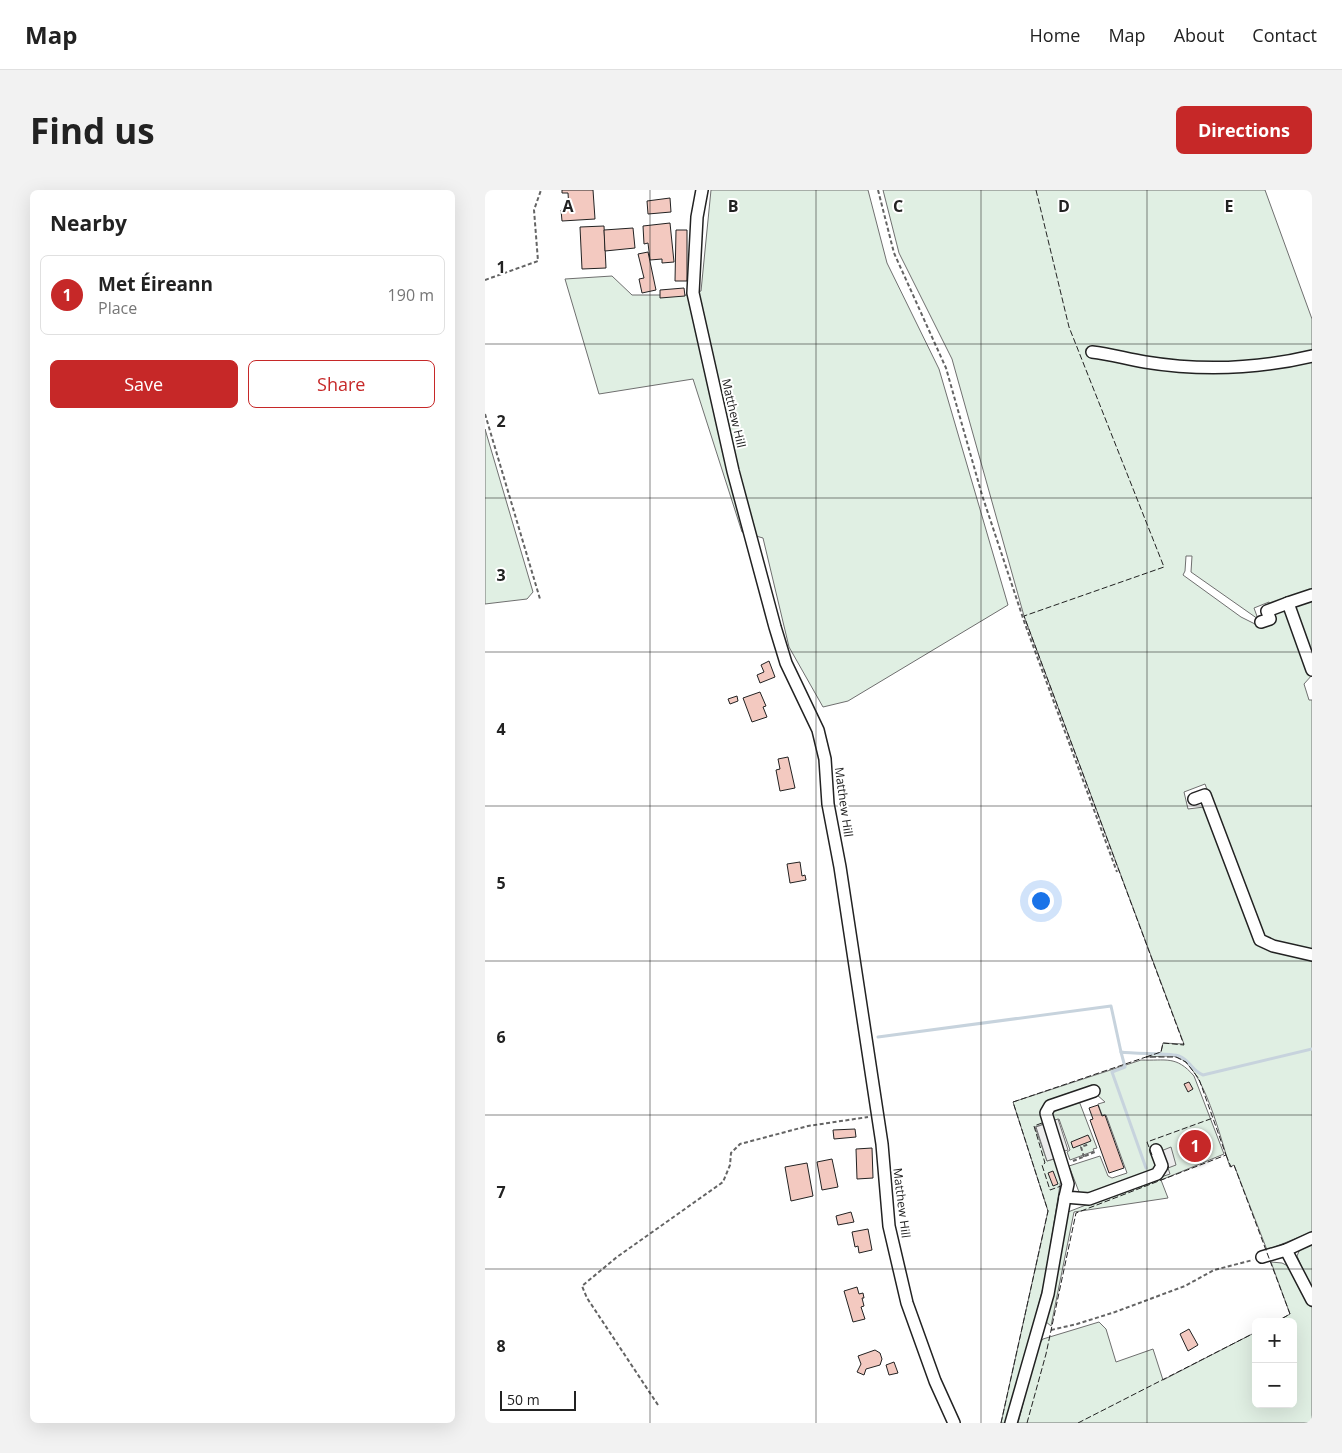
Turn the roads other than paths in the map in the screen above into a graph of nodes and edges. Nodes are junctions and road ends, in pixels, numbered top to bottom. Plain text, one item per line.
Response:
1 (702, 190) edge
2 (1092, 352) dead end
3 (1312, 356) edge
4 (1312, 595) edge
5 (1288, 604) junction
6 (1261, 622) dead end
7 (1312, 670) edge
8 (1194, 799) dead end
9 (1312, 955) edge
10 (1089, 1106) dead end
11 (1156, 1150) dead end
12 (1065, 1197) junction
13 (1312, 1238) edge
14 (1286, 1250) junction
15 (1263, 1258) road end
16 (1312, 1300) edge
17 (1039, 1329) junction
18 (1051, 1330) road end
19 (953, 1423) edge
20 (1011, 1423) edge

1 - 19 street, Matthew Hill
2 - 3 street
4 - 5 street
5 - 6 street
5 - 7 street
8 - 9 street
10 - 12 street
11 - 12 street
12 - 17 street
13 - 14 street
14 - 15 street
14 - 16 street
17 - 18 street
17 - 20 street

